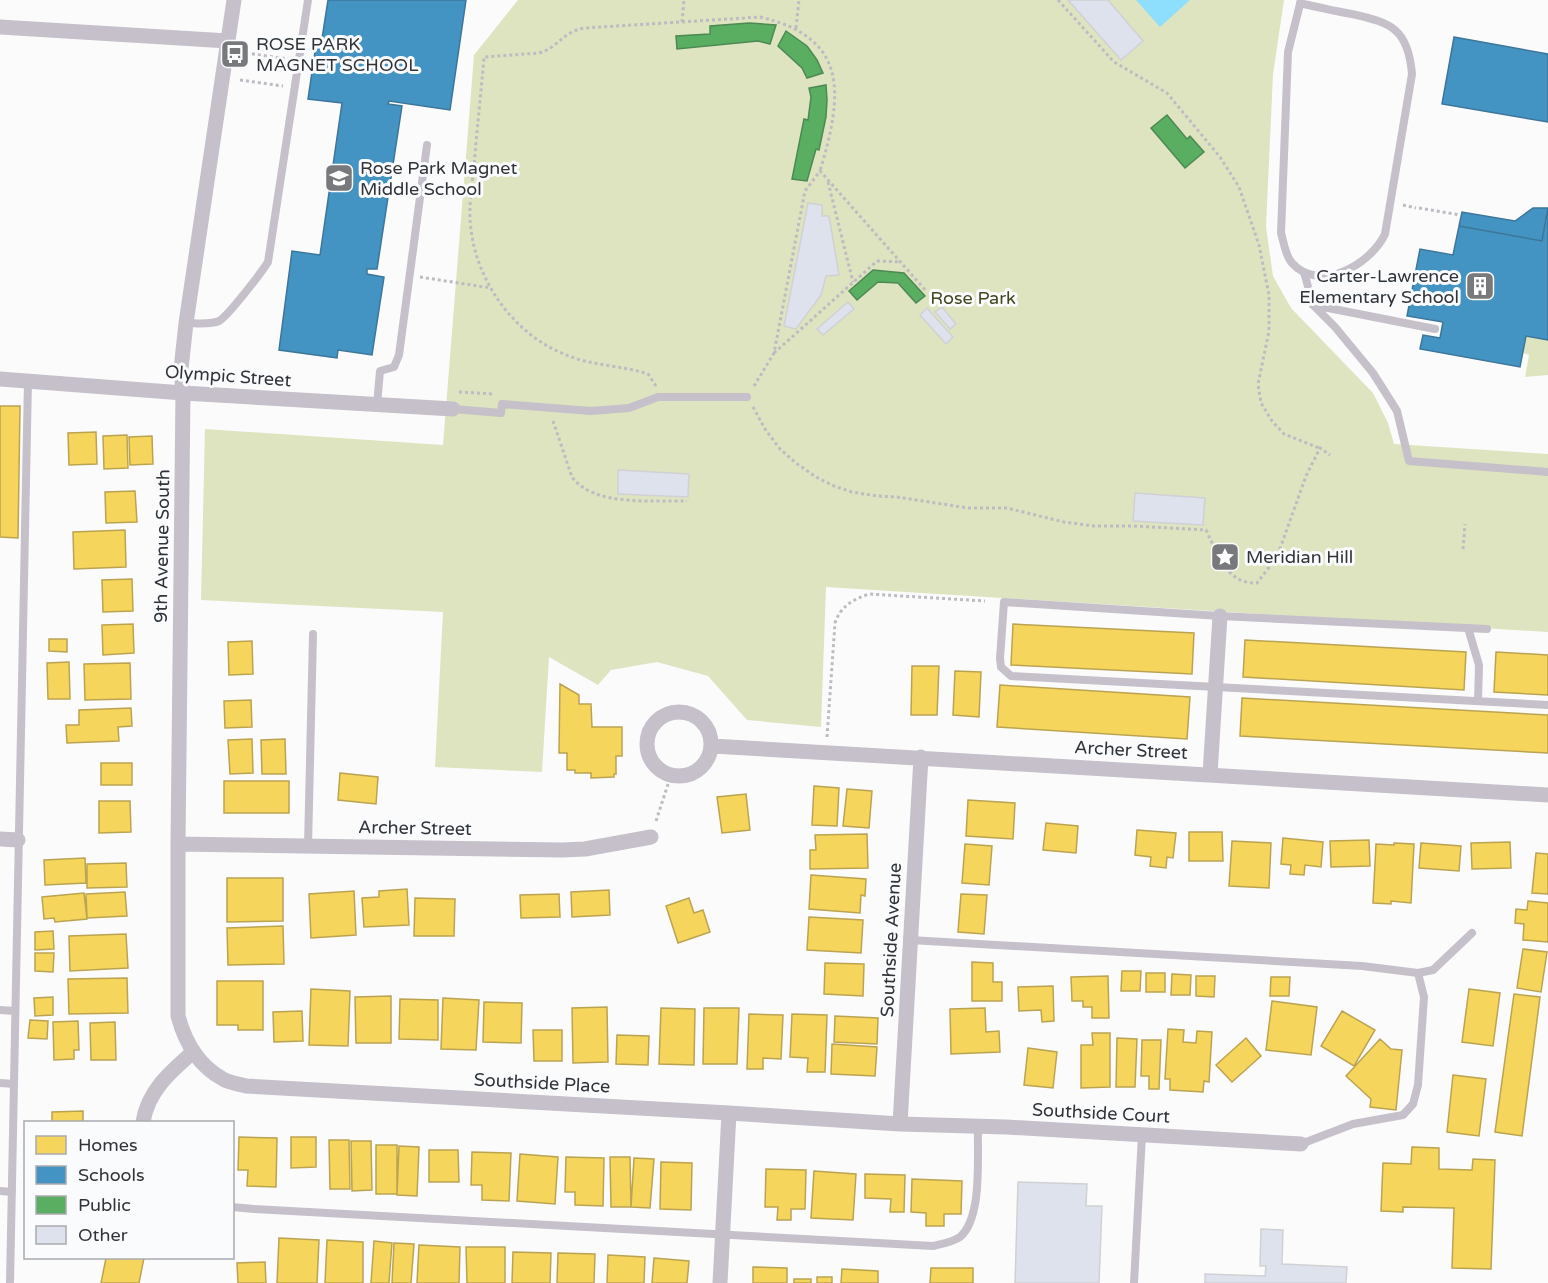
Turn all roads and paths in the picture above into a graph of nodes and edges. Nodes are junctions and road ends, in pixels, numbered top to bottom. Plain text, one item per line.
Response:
1 (234, 0) edge
2 (308, 0) edge
3 (684, 0) edge
4 (799, 0) edge
5 (1058, 0) edge
6 (1301, 2) edge
7 (682, 22) junction
8 (0, 27) edge
9 (796, 28) junction
10 (228, 41) junction
11 (246, 53) dead end
12 (276, 57) dead end
13 (240, 80) dead end
14 (270, 84) dead end
15 (427, 145) dead end
16 (820, 171) junction
17 (827, 178) junction
18 (1419, 208) dead end
19 (1461, 215) dead end
20 (901, 262) junction
21 (1304, 272) junction
22 (410, 275) junction
23 (853, 282) junction
24 (491, 288) junction
25 (927, 292) dead end
26 (1313, 305) junction
27 (186, 323) junction
28 (1435, 329) dead end
29 (774, 353) junction
30 (0, 379) edge
31 (28, 381) junction
32 (456, 392) dead end
33 (183, 393) junction
34 (658, 397) junction
35 (747, 398) junction
36 (502, 404) junction
37 (377, 405) junction
38 (549, 408) junction
39 (453, 409) joint
40 (1320, 448) junction
41 (1330, 455) dead end
42 (1548, 472) edge
43 (687, 501) dead end
44 (1465, 524) dead end
45 (1463, 549) dead end
46 (985, 601) dead end
47 (1220, 616) junction
48 (1468, 628) junction
49 (1487, 629) dead end
50 (313, 634) dead end
51 (1217, 687) junction
52 (1478, 701) junction
53 (1548, 705) edge
54 (712, 746) junction
55 (826, 752) junction
56 (921, 757) junction
57 (1210, 774) junction
58 (671, 775) junction
59 (1548, 795) edge
60 (651, 837) joint
61 (0, 839) edge
62 (18, 840) junction
63 (178, 844) junction
64 (308, 846) junction
65 (1472, 933) dead end
66 (910, 940) junction
67 (1418, 973) junction
68 (0, 1010) edge
69 (15, 1011) junction
70 (192, 1052) junction
71 (0, 1083) edge
72 (14, 1084) junction
73 (729, 1113) junction
74 (143, 1121) edge
75 (900, 1125) junction
76 (978, 1127) junction
77 (1142, 1135) junction
78 (1300, 1144) joint
79 (0, 1191) edge
80 (12, 1192) junction
81 (234, 1207) edge
82 (722, 1235) junction
83 (10, 1283) edge
84 (720, 1283) edge
85 (1134, 1283) edge

1 - 10 street, 9th Avenue South
2 - 27 lane
3 - 7 path
4 - 9 path
5 - 40 path
6 - 21 lane
6 - 21 lane
7 - 9 path
7 - 24 path
8 - 10 street
9 - 16 path
10 - 27 street, 9th Avenue South
11 - 12 path
13 - 14 path
15 - 22 lane
16 - 17 path
16 - 29 path
17 - 20 path
17 - 23 path
18 - 19 path
20 - 23 path
20 - 25 path
21 - 26 lane
22 - 24 path
22 - 37 lane
23 - 29 path
24 - 34 path
26 - 28 lane
26 - 42 lane
27 - 33 street, 9th Avenue South
29 - 35 path
30 - 31 street, Olympic Street
31 - 33 street, Olympic Street
31 - 62 lane
32 - 36 path
33 - 37 street, Olympic Street
33 - 63 street, 9th Avenue South
34 - 35 lane
34 - 38 lane
35 - 40 path
36 - 38 lane
36 - 39 lane
37 - 39 street, Olympic Street
38 - 43 path
40 - 41 path
44 - 45 path
46 - 55 path
47 - 48 lane
47 - 51 street
47 - 51 lane
48 - 49 lane
48 - 52 lane
50 - 64 lane
51 - 52 lane
51 - 57 street
52 - 53 lane
54 - 55 street, Archer Street
54 - 58 street
54 - 58 street
55 - 56 street, Archer Street
56 - 57 street, Archer Street
56 - 66 street, Southside Avenue
57 - 59 street, Archer Street
58 - 60 path
60 - 64 street, Archer Street
61 - 62 street
62 - 69 lane
63 - 64 street, Archer Street
63 - 70 street, 9th Avenue South
65 - 67 lane
66 - 67 lane
66 - 75 street, Southside Avenue
67 - 78 lane
68 - 69 lane
69 - 72 lane
70 - 73 street, Southside Place
70 - 74 street
71 - 72 lane
72 - 80 lane
73 - 75 street, Southside Place
73 - 82 street
75 - 76 street, Southside Court
76 - 77 street, Southside Court
76 - 82 lane
77 - 78 street, Southside Court
77 - 85 lane
79 - 80 lane
80 - 83 lane
81 - 82 lane
82 - 84 street

